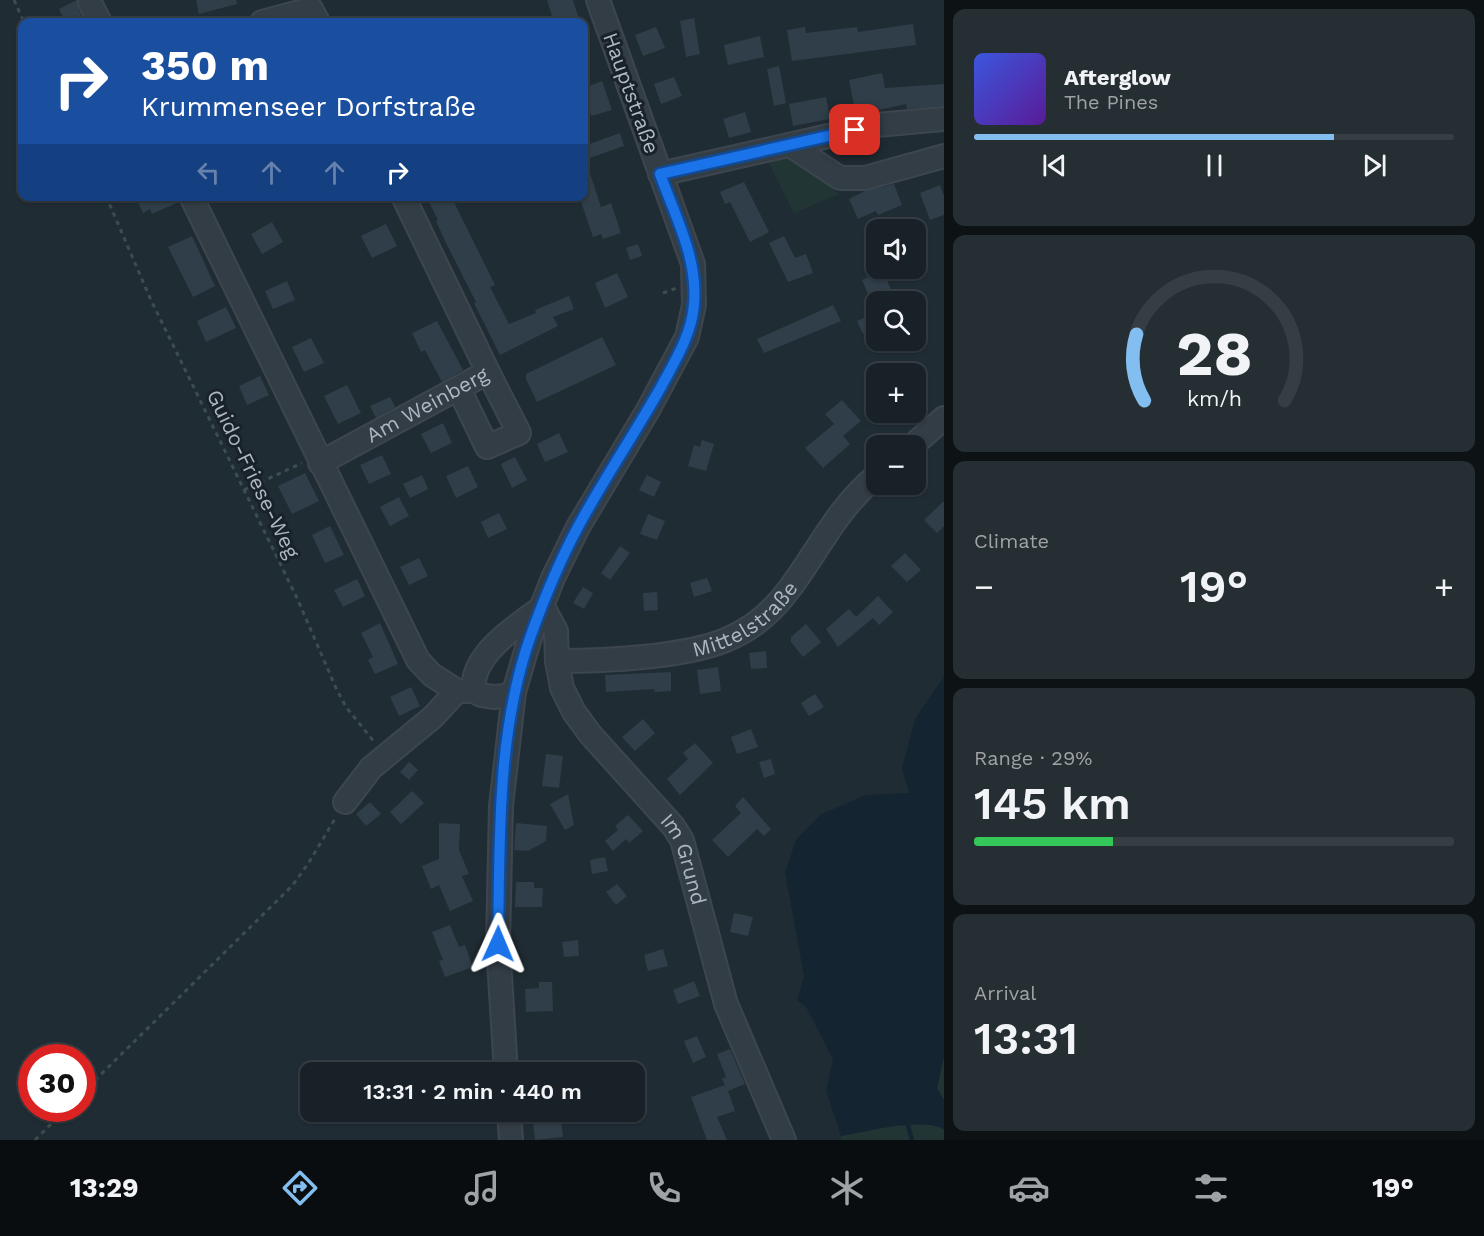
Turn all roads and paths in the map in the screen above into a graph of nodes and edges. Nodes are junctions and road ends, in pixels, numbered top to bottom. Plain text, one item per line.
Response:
1 (14, 0) edge
2 (598, 0) edge
3 (22, 18) edge
4 (277, 18) edge
5 (316, 18) edge
6 (944, 119) edge
7 (790, 145) junction
8 (944, 156) edge
9 (660, 174) junction
10 (108, 201) edge
11 (193, 201) edge
12 (405, 201) edge
13 (488, 372) junction
14 (459, 389) junction
15 (944, 418) edge
16 (925, 435) edge
17 (319, 459) junction
18 (866, 486) edge
19 (244, 490) junction
20 (543, 607) junction
21 (557, 661) junction
22 (465, 691) junction
23 (514, 692) junction
24 (389, 754) junction
25 (345, 802) joint
26 (505, 1062) edge
27 (96, 1079) edge
28 (53, 1122) edge
29 (510, 1122) edge
30 (35, 1140) edge
31 (511, 1140) edge
32 (784, 1140) edge

1 - 3 path
2 - 9 street, Hauptstraße
4 - 5 street
6 - 7 street
7 - 8 street
7 - 9 street
9 - 20 street, Hauptstraße
10 - 19 path, Guido-Friese-Weg
11 - 17 street
12 - 13 street, Am Weinberg
13 - 14 street, Am Weinberg
13 - 14 street
14 - 17 street, Am Weinberg
15 - 16 street
17 - 19 path
17 - 22 street
18 - 21 street, Mittelstraße
19 - 24 path, Guido-Friese-Weg
20 - 21 street, Im Grund
20 - 22 street
20 - 23 street, Hauptstraße
21 - 32 street, Im Grund
22 - 23 street
22 - 24 street
23 - 26 street, Hauptstraße
24 - 25 street
25 - 27 path
28 - 30 path
29 - 31 street

